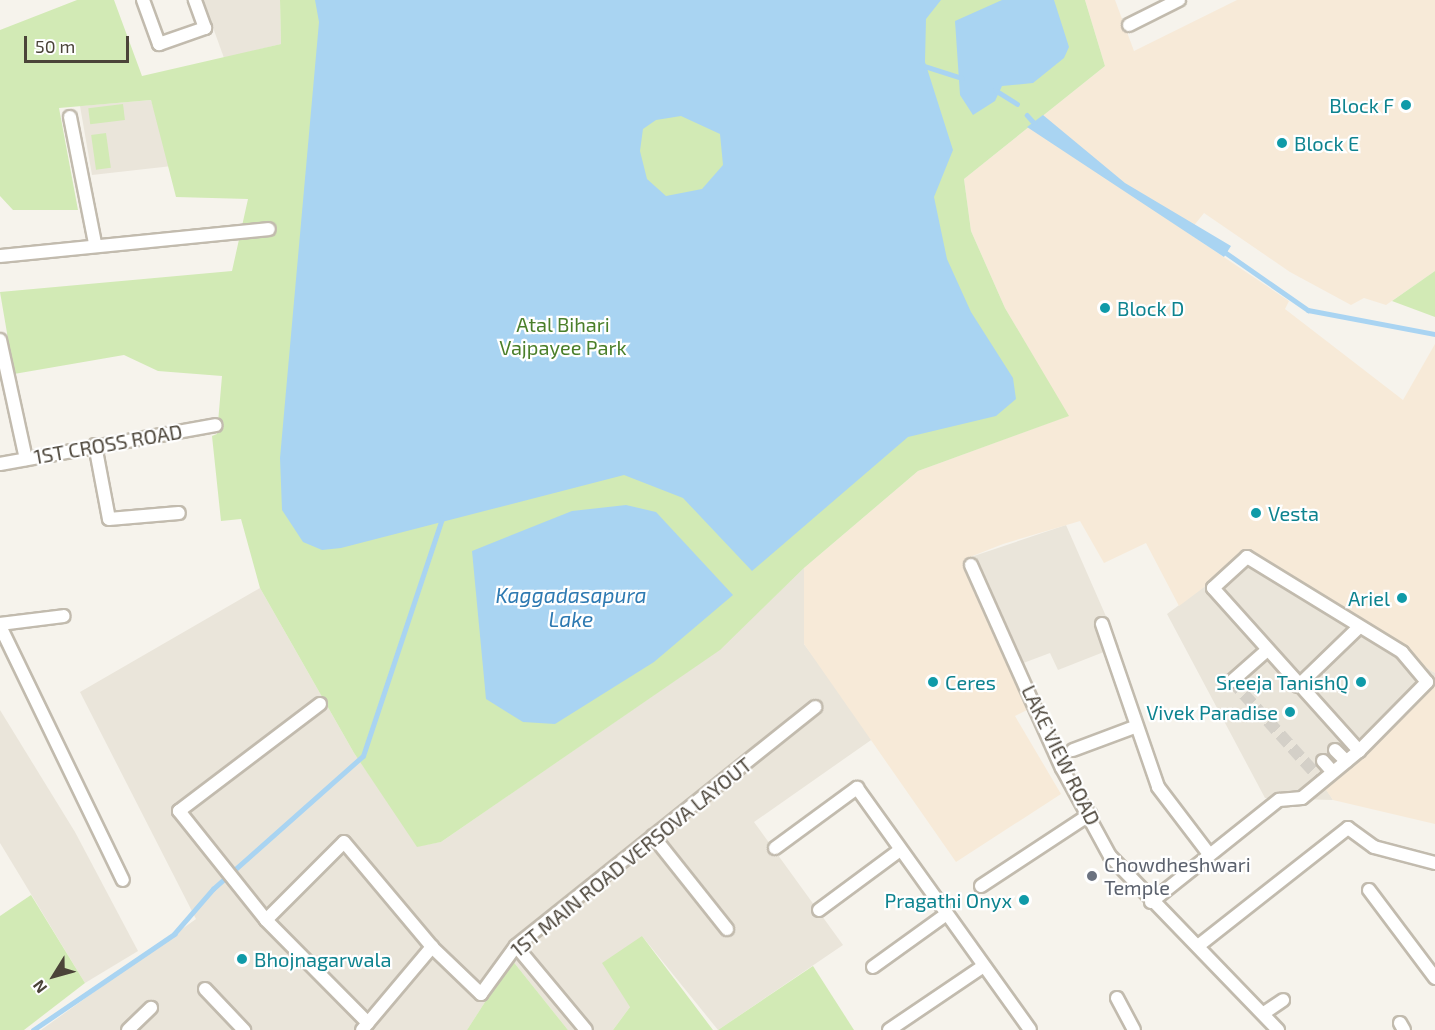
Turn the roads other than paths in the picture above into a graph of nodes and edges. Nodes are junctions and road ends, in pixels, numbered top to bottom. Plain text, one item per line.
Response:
1 (143, 0) edge
2 (195, 0) edge
3 (1179, 0) edge
4 (1129, 25) dead end
5 (70, 117) dead end
6 (269, 229) dead end
7 (95, 243) junction
8 (0, 256) edge
9 (0, 340) edge
10 (216, 425) dead end
11 (95, 445) junction
12 (26, 459) junction
13 (0, 464) edge
14 (179, 513) dead end
15 (971, 565) dead end
16 (64, 616) dead end
17 (1102, 624) dead end
18 (0, 625) edge
19 (1358, 628) junction
20 (1266, 651) junction
21 (1232, 681) dead end
22 (1298, 686) junction
23 (320, 704) dead end
24 (815, 707) dead end
25 (1135, 727) junction
26 (1073, 750) dead end
27 (1329, 756) dead end
28 (1346, 761) junction
29 (1090, 814) junction
30 (653, 836) junction
31 (775, 848) dead end
32 (900, 850) junction
33 (1209, 854) junction
34 (1435, 863) edge
35 (123, 880) dead end
36 (981, 886) dead end
37 (1370, 890) dead end
38 (1151, 902) junction
39 (819, 910) dead end
40 (945, 916) junction
41 (266, 920) junction
42 (728, 929) dead end
43 (516, 946) junction
44 (1198, 946) junction
45 (432, 947) junction
46 (873, 967) dead end
47 (982, 967) junction
48 (1435, 978) edge
49 (205, 989) dead end
50 (1117, 998) dead end
51 (1283, 1000) dead end
52 (151, 1008) dead end
53 (1264, 1013) junction
54 (365, 1026) edge
55 (128, 1030) edge
56 (244, 1030) edge
57 (586, 1030) edge
58 (889, 1030) edge
59 (1030, 1030) edge
60 (1134, 1030) edge
61 (1278, 1030) edge

1 - 2 street
3 - 4 street
5 - 7 street
6 - 7 street
7 - 8 street
9 - 12 street
10 - 11 street, 1ST CROSS ROAD
11 - 12 street, 1ST CROSS ROAD
11 - 14 street
12 - 13 street, 1ST CROSS ROAD
15 - 29 street, LAKE VIEW ROAD
16 - 18 street
17 - 25 street
18 - 35 street
19 - 20 street
19 - 22 street
19 - 28 street
20 - 21 street
20 - 22 street
22 - 28 street
23 - 41 street
24 - 30 street, 1ST MAIN ROAD VERSOVA LAYOUT
25 - 26 street
25 - 33 street
27 - 28 street
28 - 33 street
29 - 36 street
29 - 38 street, LAKE VIEW ROAD
30 - 42 street
30 - 43 street, 1ST MAIN ROAD VERSOVA LAYOUT
31 - 32 street
32 - 39 street
32 - 40 street
33 - 38 street
34 - 44 street
37 - 48 street
38 - 44 street, LAKE VIEW ROAD
40 - 46 street
40 - 47 street
41 - 45 street
41 - 54 street
43 - 45 street, 1ST MAIN ROAD VERSOVA LAYOUT
43 - 57 street
44 - 53 street, LAKE VIEW ROAD
45 - 54 street
47 - 58 street
47 - 59 street
49 - 56 street
50 - 60 street
51 - 53 street
52 - 55 street
53 - 61 street, LAKE VIEW ROAD

